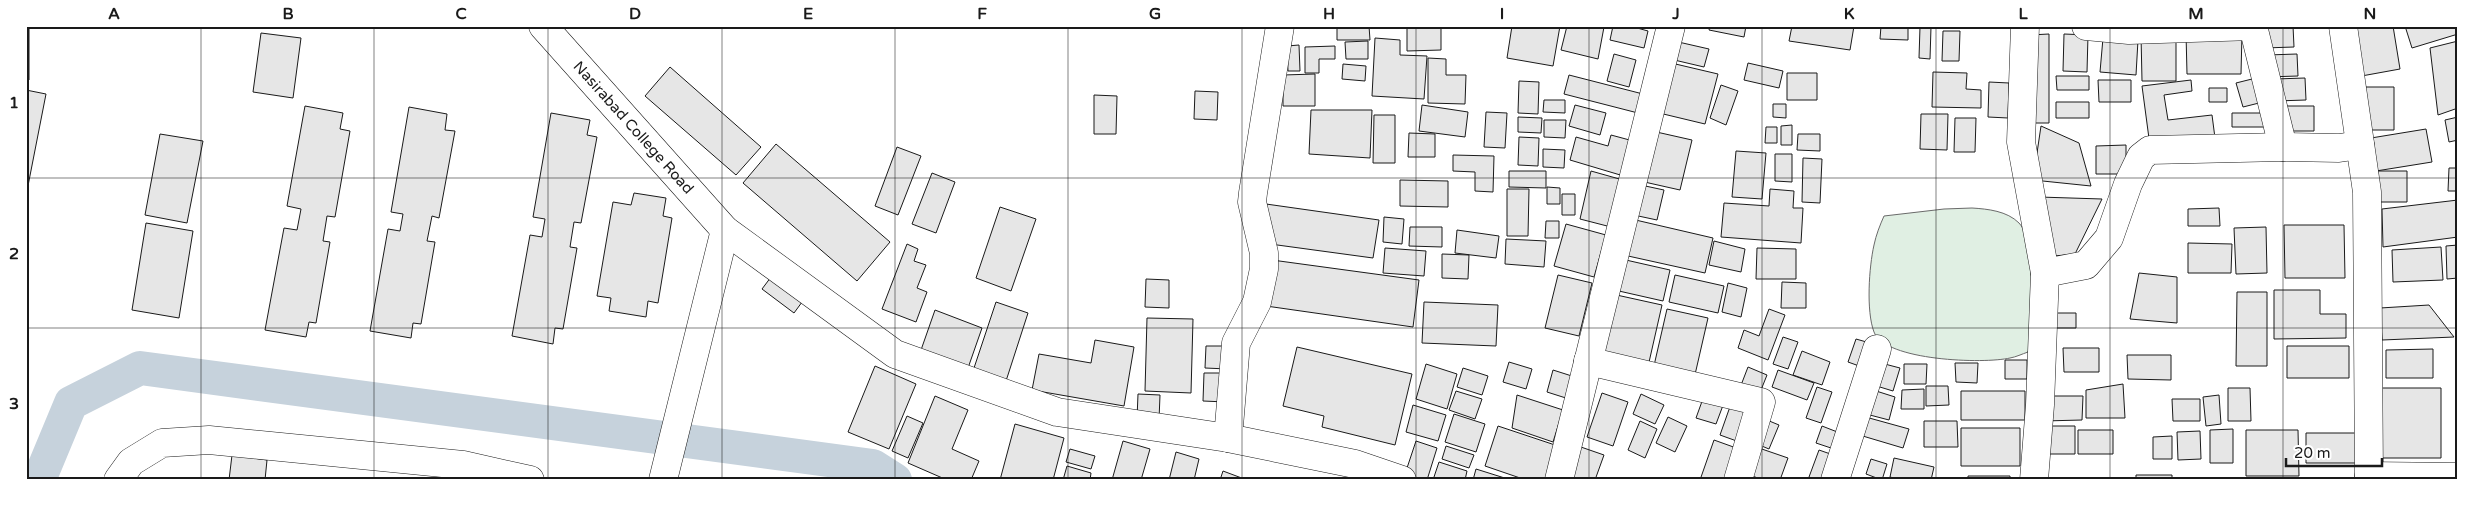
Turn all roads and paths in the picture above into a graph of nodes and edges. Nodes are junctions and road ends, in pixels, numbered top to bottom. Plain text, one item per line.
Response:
1 (543, 26) edge
2 (1280, 26) edge
3 (1671, 26) edge
4 (2026, 26) edge
5 (2086, 26) edge
6 (2253, 26) edge
7 (2343, 26) edge
8 (2360, 145) junction
9 (2283, 147) junction
10 (725, 230) junction
11 (2045, 273) junction
12 (1877, 348) dead end
13 (1588, 361) junction
14 (1228, 438) junction
15 (1352, 472) edge
16 (2458, 476) edge
17 (2369, 478) edge
18 (118, 480) edge
19 (530, 480) edge
20 (663, 480) edge
21 (1402, 480) edge
22 (1559, 480) edge
23 (1738, 480) edge
24 (1835, 480) edge
25 (2034, 480) edge

1 - 10 street, Nasirabad College Road
2 - 14 street
3 - 13 street
4 - 11 street
5 - 6 street
6 - 9 street
7 - 8 street
8 - 9 street
8 - 17 street
9 - 11 street
10 - 14 street, Nasirabad College Road
10 - 20 street
11 - 25 street
12 - 24 street
13 - 22 street
13 - 23 street
14 - 15 street, Nasirabad College Road
15 - 21 street, Nasirabad College Road
16 - 17 street
18 - 19 street

